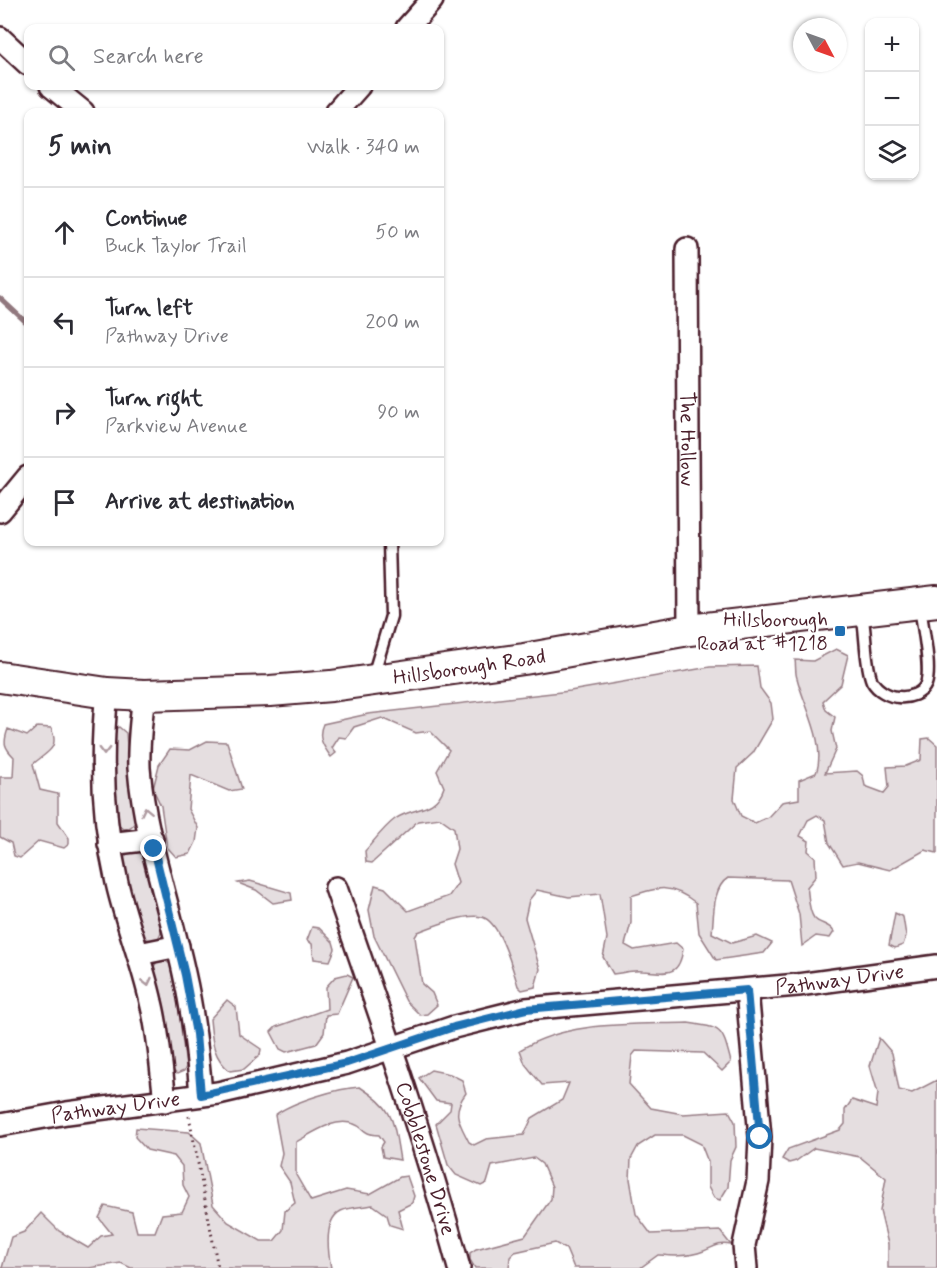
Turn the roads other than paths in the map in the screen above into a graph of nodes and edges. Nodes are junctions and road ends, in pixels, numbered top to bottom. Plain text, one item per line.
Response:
1 (432, 0) edge
2 (411, 24) edge
3 (0, 38) edge
4 (24, 60) edge
5 (56, 90) edge
6 (355, 90) edge
7 (78, 108) edge
8 (340, 108) edge
9 (687, 249) dead end
10 (24, 482) edge
11 (0, 511) edge
12 (389, 546) edge
13 (928, 602) edge
14 (861, 610) junction
15 (689, 630) junction
16 (0, 677) edge
17 (372, 679) junction
18 (107, 693) junction
19 (144, 695) junction
20 (152, 839) junction
21 (109, 844) junction
22 (336, 888) dead end
23 (178, 946) junction
24 (138, 954) junction
25 (937, 966) edge
26 (747, 990) junction
27 (392, 1048) junction
28 (201, 1095) junction
29 (165, 1101) junction
30 (0, 1125) edge
31 (459, 1268) edge
32 (747, 1268) edge

1 - 2 street
3 - 4 street
5 - 7 street
6 - 8 street
9 - 15 street, The Hollow
10 - 11 street
12 - 17 lane
13 - 14 main road, Hillsborough Road
13 - 14 lane
14 - 15 main road, Hillsborough Road
15 - 17 main road, Hillsborough Road
16 - 18 main road, Hillsborough Road
17 - 19 main road, Hillsborough Road
18 - 19 main road, Hillsborough Road
18 -> 21 street
20 -> 19 street
20 - 21 street
20 - 23 street
21 - 24 street
22 - 27 street, Cobblestone Drive
23 - 24 street
23 - 28 street
24 -> 29 street
25 - 26 street, Pathway Drive
26 - 27 street, Pathway Drive
26 - 32 street
27 - 28 street, Pathway Drive
27 - 31 street, Cobblestone Drive
28 - 29 street, Pathway Drive
29 - 30 street, Pathway Drive

